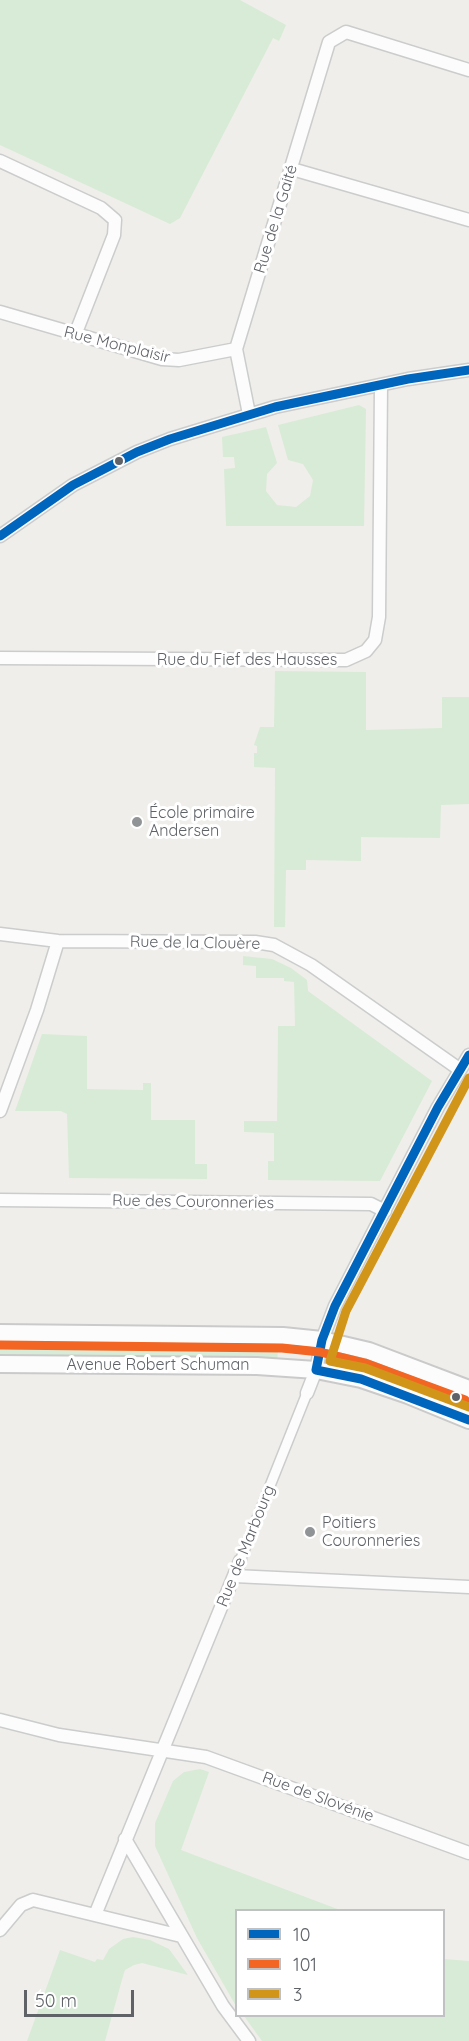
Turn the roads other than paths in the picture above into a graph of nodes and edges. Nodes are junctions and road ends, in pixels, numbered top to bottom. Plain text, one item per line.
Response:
1 (469, 70) edge
2 (0, 161) edge
3 (292, 169) junction
4 (469, 220) edge
5 (0, 312) edge
6 (75, 335) junction
7 (236, 349) junction
8 (469, 370) edge
9 (381, 385) junction
10 (249, 414) junction
11 (0, 536) edge
12 (0, 658) edge
13 (0, 934) edge
14 (58, 941) junction
15 (469, 1055) edge
16 (459, 1069) junction
17 (0, 1111) edge
18 (0, 1200) edge
19 (385, 1211) junction
20 (0, 1333) edge
21 (322, 1340) junction
22 (0, 1364) edge
23 (316, 1370) junction
24 (469, 1389) edge
25 (308, 1393) joint
26 (469, 1420) edge
27 (240, 1561) joint
28 (234, 1576) junction
29 (469, 1587) edge
30 (0, 1720) edge
31 (164, 1751) junction
32 (125, 1839) junction
33 (469, 1852) edge
34 (95, 1915) junction
35 (0, 1930) edge
36 (181, 1936) junction
37 (249, 2041) edge

1 - 3 street, Rue de la Gaité
2 - 6 street
3 - 4 street
3 - 7 street, Rue de la Gaité
5 - 6 street, Rue Monplaisir
6 - 7 street, Rue Monplaisir
7 - 10 street, Rue de la Gaité
8 - 9 street
9 - 10 street
9 - 12 street, Rue du Fief des Hausses
10 - 11 street
13 - 14 street, Rue de la Clouère
14 - 16 street, Rue de la Clouère
14 - 17 street
15 - 16 street, Rue de Marbourg
16 - 19 street, Rue de Marbourg
18 - 19 street, Rue des Couronneries
19 - 21 street, Rue de Marbourg
20 - 21 main road, Avenue Robert Schuman
21 - 23 street, Rue de Marbourg
21 - 24 main road, Avenue Robert Schuman
22 - 23 main road, Avenue Robert Schuman
23 - 25 street, Rue de Marbourg
23 - 26 main road, Avenue Robert Schuman
25 - 27 street, Rue de Marbourg
27 - 28 street, Rue de Marbourg
28 - 29 street
28 - 31 street, Rue de Marbourg
30 - 31 street, Rue de Slovénie
31 - 32 street, Rue de Marbourg
31 - 33 street, Rue de Slovénie
32 - 34 street, Rue de Marbourg
32 - 36 street
34 - 35 street
34 - 36 street
36 - 37 street

